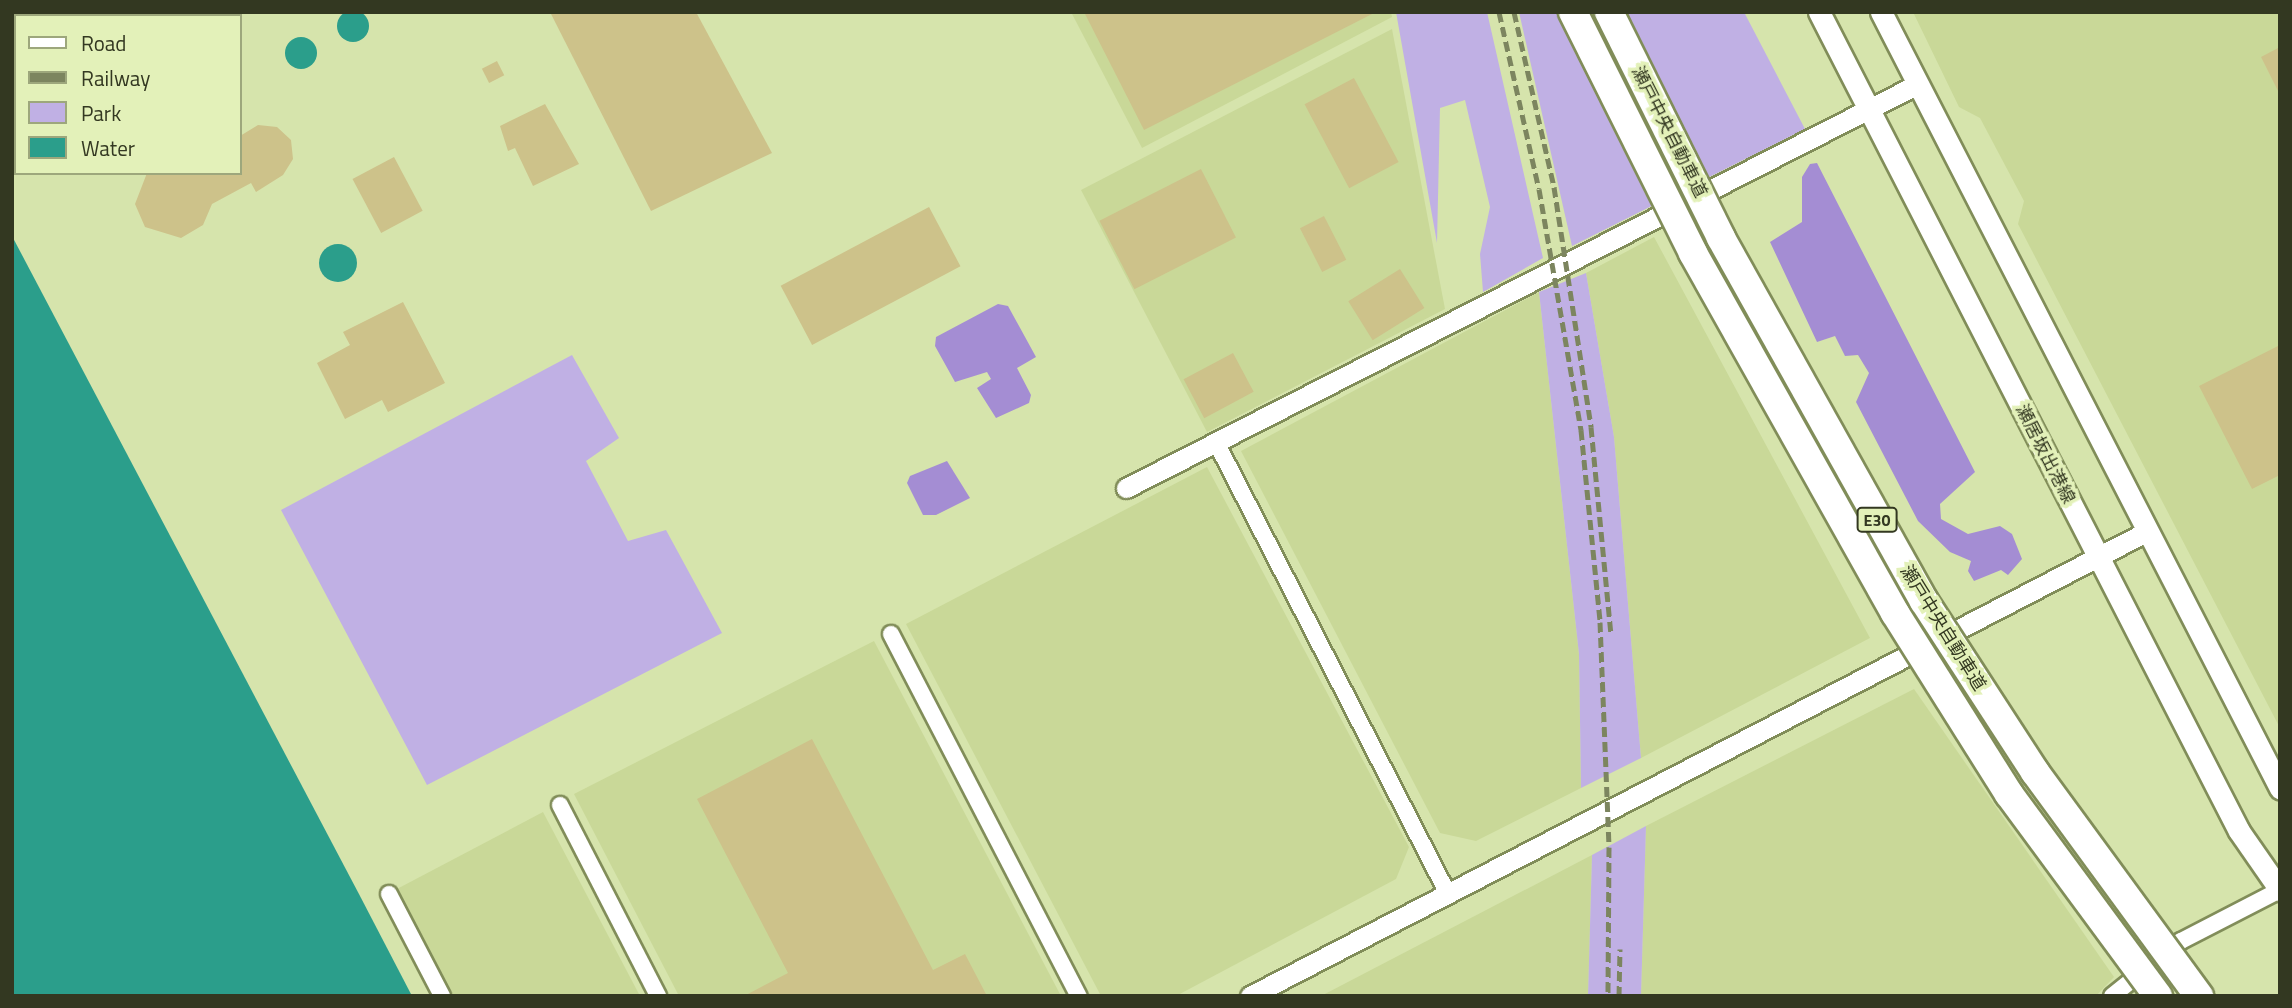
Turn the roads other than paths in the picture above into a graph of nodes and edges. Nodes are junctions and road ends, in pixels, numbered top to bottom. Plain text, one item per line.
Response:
1 (1573, 12) edge
2 (1609, 12) edge
3 (1819, 12) edge
4 (1881, 12) edge
5 (1918, 84) junction
6 (1868, 109) junction
7 (1216, 442) junction
8 (1126, 488) dead end
9 (2148, 531) junction
10 (2098, 557) junction
11 (891, 634) dead end
12 (2280, 788) edge
13 (560, 804) dead end
14 (2280, 890) edge
15 (389, 894) dead end
16 (1448, 894) junction
17 (442, 996) edge
18 (658, 996) edge
19 (1079, 996) edge
20 (1250, 996) edge
21 (2112, 996) edge
22 (2158, 996) edge
23 (2199, 996) edge

1 - 22 highway, 瀬戸中央自動車道 / E30, bridge
2 - 23 highway, 瀬戸中央自動車道 / E30, bridge
3 - 6 main road, 瀬居坂出港線
4 - 5 main road
5 - 6 street
5 - 9 main road
6 - 7 street
6 - 10 main road, 瀬居坂出港線
7 - 8 street
7 - 16 street
9 - 10 street
9 - 12 main road
10 - 14 main road, 瀬居坂出港線
10 - 16 street
11 - 19 street
13 - 18 street
14 - 21 street
15 - 17 street
16 - 20 street

